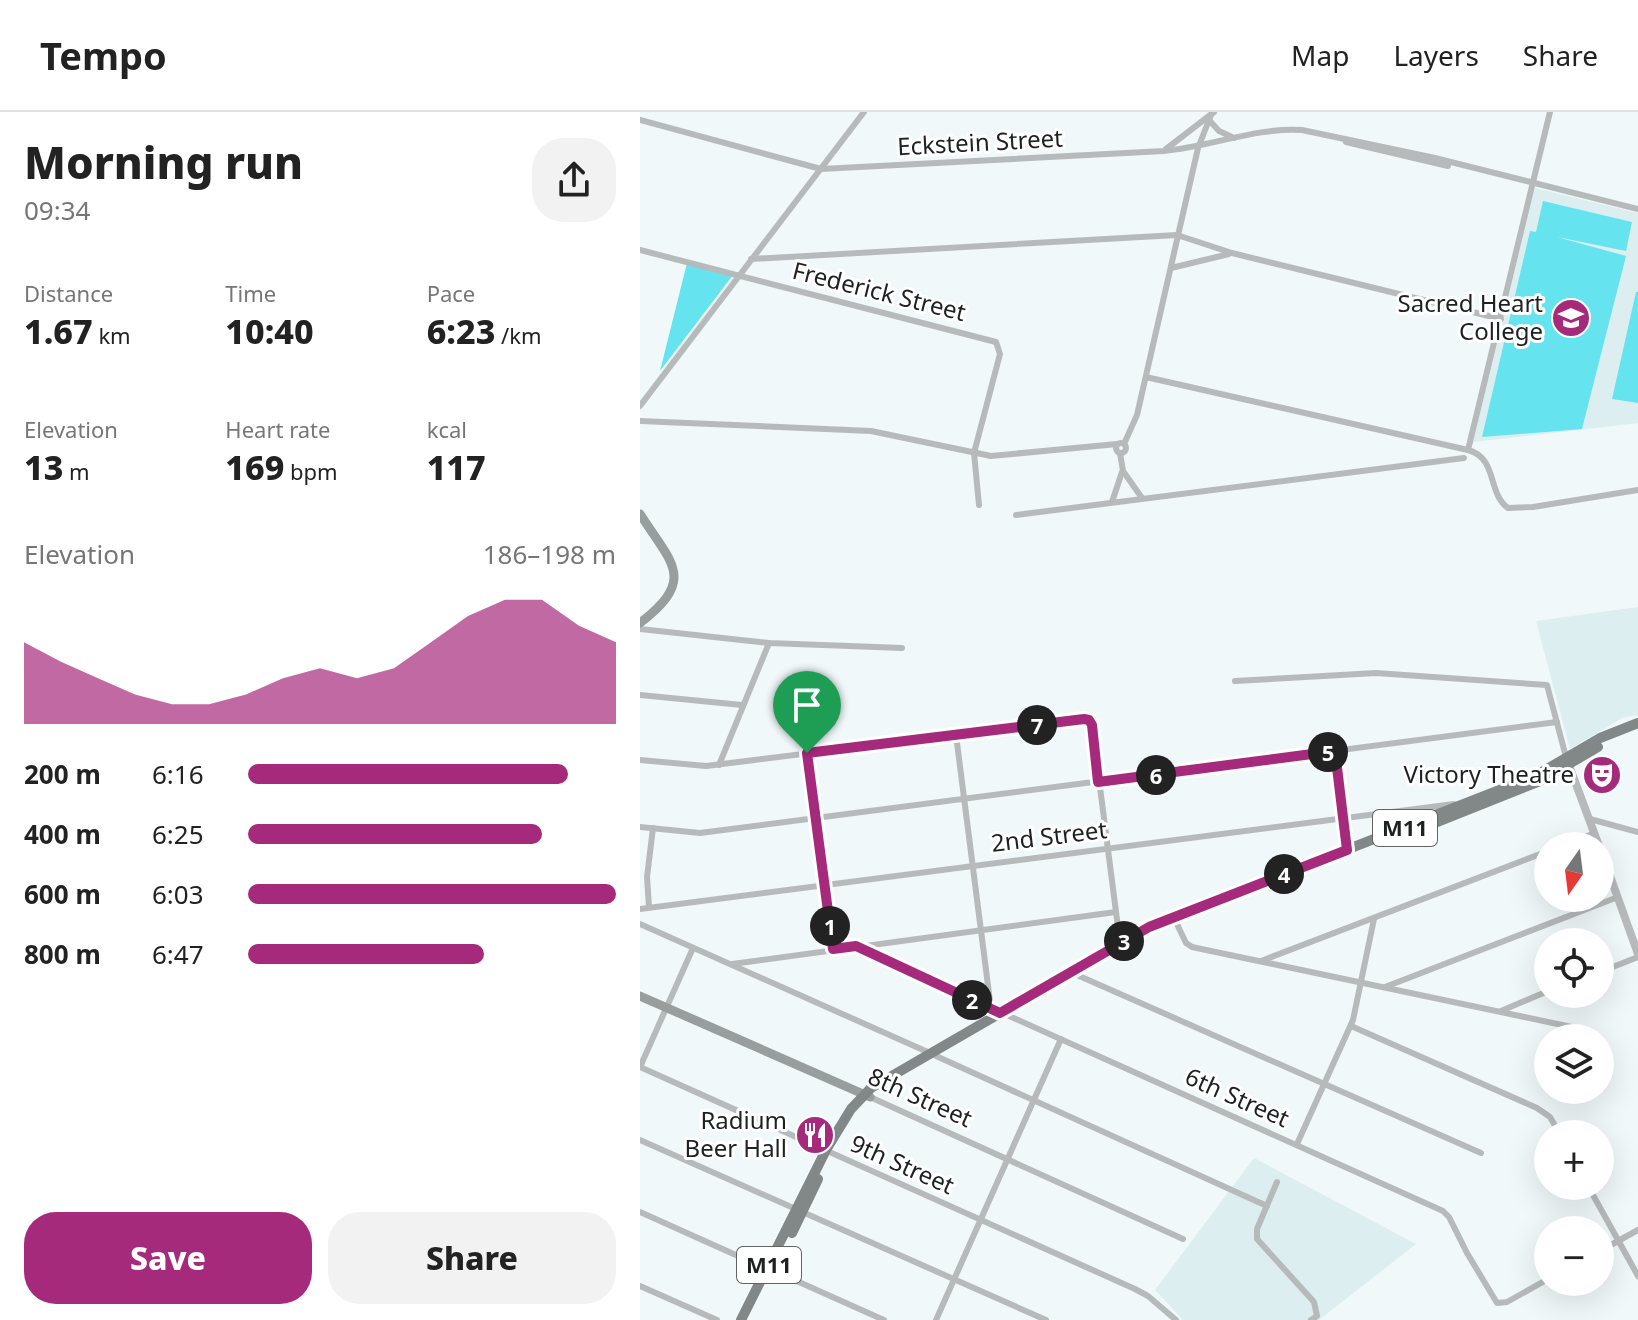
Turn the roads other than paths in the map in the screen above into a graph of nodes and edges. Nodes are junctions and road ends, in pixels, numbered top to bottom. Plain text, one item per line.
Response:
1 (864, 112) edge
2 (1550, 112) edge
3 (1211, 116) edge
4 (640, 120) edge
5 (1234, 138) junction
6 (1198, 148) junction
7 (1164, 151) junction
8 (821, 169) junction
9 (1533, 184) junction
10 (1638, 209) edge
11 (1177, 235) junction
12 (640, 250) edge
13 (1232, 253) junction
14 (751, 259) junction
15 (1171, 268) junction
16 (738, 276) junction
17 (1501, 319) junction
18 (1146, 377) junction
19 (640, 406) edge
20 (640, 421) edge
21 (1121, 444) junction
22 (1468, 450) junction
23 (974, 453) junction
24 (1464, 458) dead end
25 (1123, 471) junction
26 (1638, 490) edge
27 (1142, 498) junction
28 (1112, 502) junction
29 (979, 505) dead end
30 (640, 514) edge
31 (1016, 515) dead end
32 (640, 624) edge
33 (769, 643) junction
34 (902, 648) dead end
35 (795, 679) dead end
36 (1235, 681) dead end
37 (640, 695) edge
38 (742, 705) junction
39 (1557, 722) junction
40 (1638, 723) edge
41 (1638, 729) edge
42 (956, 735) junction
43 (1335, 751) junction
44 (807, 753) junction
45 (640, 760) edge
46 (1568, 763) junction
47 (719, 765) junction
48 (1098, 782) junction
49 (964, 799) junction
50 (1462, 804) junction
51 (1344, 816) junction
52 (816, 818) junction
53 (1590, 819) junction
54 (640, 827) edge
55 (653, 828) junction
56 (1595, 832) edge
57 (1638, 832) edge
58 (1106, 847) junction
59 (1347, 850) junction
60 (1534, 856) edge
61 (973, 865) junction
62 (824, 884) junction
63 (1614, 886) edge
64 (1618, 897) junction
65 (649, 907) junction
66 (640, 909) edge
67 (1116, 912) junction
68 (1374, 919) junction
69 (1176, 922) junction
70 (640, 924) edge
71 (981, 930) junction
72 (1120, 943) junction
73 (856, 946) junction
74 (693, 948) junction
75 (833, 949) junction
76 (1638, 956) edge
77 (1261, 961) junction
78 (732, 964) junction
79 (1614, 966) edge
80 (1077, 975) junction
81 (1363, 982) junction
82 (1385, 987) junction
83 (640, 996) edge
84 (1534, 997) edge
85 (667, 1008) junction
86 (1501, 1011) junction
87 (999, 1012) junction
88 (1559, 1024) edge
89 (1351, 1026) junction
90 (1061, 1039) junction
91 (933, 1055) junction
92 (640, 1067) edge
93 (1325, 1084) junction
94 (867, 1096) junction
95 (1034, 1100) junction
96 (1552, 1120) edge
97 (640, 1140) edge
98 (1297, 1144) junction
99 (828, 1151) junction
100 (1481, 1153) dead end
101 (1008, 1159) junction
102 (1277, 1182) dead end
103 (1596, 1200) edge
104 (1267, 1206) junction
105 (799, 1210) junction
106 (640, 1212) edge
107 (981, 1220) junction
108 (1638, 1230) edge
109 (1183, 1239) dead end
110 (1619, 1240) junction
111 (1614, 1243) edge
112 (769, 1270) junction
113 (1638, 1276) edge
114 (954, 1280) junction
115 (640, 1286) edge
116 (1534, 1287) edge
117 (717, 1320) edge
118 (741, 1320) edge
119 (748, 1320) edge
120 (884, 1320) edge
121 (936, 1320) edge
122 (1046, 1320) edge
123 (1176, 1320) edge
124 (1311, 1320) edge

1 - 8 street
2 - 9 street
3 - 5 street
3 - 6 street
3 - 7 street
4 - 8 street, Eckstein Street
5 - 6 street, Eckstein Street
5 - 9 street, Eckstein Street
6 - 7 street, Eckstein Street
6 - 11 street
7 - 8 street, Eckstein Street
8 - 14 street
9 - 10 street, Eckstein Street
9 - 17 street
11 - 13 street
11 - 14 street
11 - 15 street
12 - 16 street, Frederick Street
13 - 15 street
13 - 17 street
14 - 16 street
15 - 18 street
16 - 19 street
16 - 23 street, Frederick Street
17 - 22 street
18 - 21 street
18 - 22 street
20 - 23 street
21 - 23 street
21 - 25 street
22 - 26 street
23 - 29 street
24 - 27 street
25 - 27 street
25 - 28 street
27 - 28 street
28 - 31 street
30 - 32 main road
32 - 33 street
33 - 34 street
33 - 38 street
35 - 44 street
36 - 39 street
37 - 38 street
38 - 47 street
39 - 43 street
39 - 46 street
40 - 46 main road, M11
41 - 46 main road, M11
42 - 44 street
42 - 48 street
42 - 49 street
43 - 48 street
43 - 51 street
44 - 47 street
44 - 52 street
45 - 47 street
46 - 50 main road, M11
46 - 53 street
46 - 69 main road, M11
48 - 49 street
48 - 58 street
49 - 52 street
49 - 61 street
50 - 51 street, 2nd Street
50 - 59 main road, M11
51 - 58 street, 2nd Street
51 - 59 street
52 - 55 street
52 - 62 street
53 - 56 street
53 - 57 street
54 - 55 street
55 - 65 street
58 - 61 street, 2nd Street
58 - 67 street
59 - 72 main road, M11
60 - 68 street
61 - 62 street, 2nd Street
61 - 71 street
62 - 65 street, 2nd Street
62 - 75 street
63 - 64 street
64 - 76 street
64 - 82 street
65 - 66 street, 2nd Street
67 - 71 street
67 - 72 street
68 - 77 street
68 - 81 street
69 - 77 street
69 - 80 main road, M11
70 - 74 street
71 - 73 street
71 - 87 street
72 - 87 main road, M11
73 - 75 street
73 - 87 street, 6th Street
74 - 78 street
74 - 85 street
75 - 78 street
76 - 79 street
77 - 81 street
78 - 91 street
80 - 87 main road, M11
80 - 93 street
81 - 82 street
81 - 89 street
82 - 86 street
83 - 85 main road, 8th Street
84 - 86 street
85 - 92 street
85 - 94 main road, 8th Street
86 - 88 street
87 - 90 street, 6th Street
87 - 91 main road, M11
89 - 93 street
89 - 96 street
90 - 95 street
90 - 98 street, 6th Street
91 - 94 main road, M11
91 - 95 street
92 - 99 street, 9th Street
93 - 98 street
93 - 100 street
94 - 99 main road, M11
94 - 101 street, 8th Street
95 - 101 street
95 - 104 street
97 - 105 street
98 - 116 street, 6th Street
99 - 105 main road, M11
99 - 107 street, 9th Street
101 - 107 street
101 - 109 street, 8th Street
102 - 104 street
103 - 110 street
104 - 124 street
105 - 112 main road, M11
105 - 114 street
106 - 112 street
107 - 114 street
107 - 123 street, 9th Street
108 - 110 street
110 - 111 street
110 - 113 street
112 - 118 main road, M11
112 - 119 main road, M11
112 - 120 street
114 - 121 street
114 - 122 street
115 - 117 street

